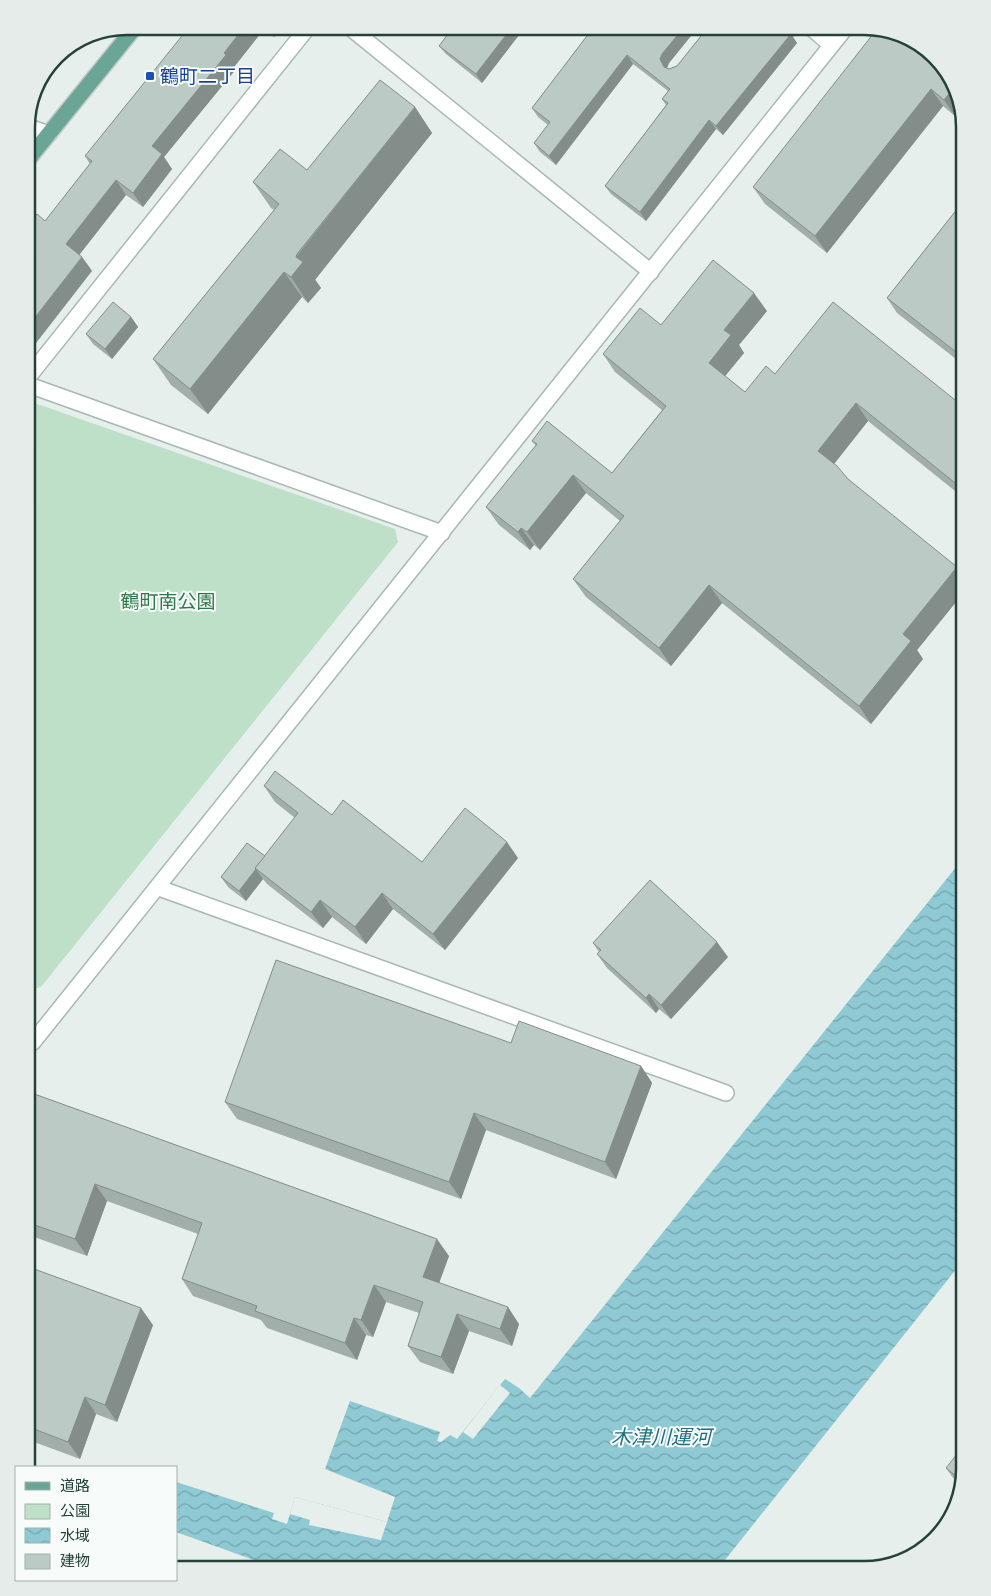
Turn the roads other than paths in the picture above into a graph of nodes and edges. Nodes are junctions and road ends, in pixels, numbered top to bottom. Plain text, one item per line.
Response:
1 (129, 35) edge
2 (302, 35) edge
3 (359, 35) edge
4 (820, 35) edge
5 (840, 35) edge
6 (832, 45) junction
7 (35, 129) edge
8 (49, 134) junction
9 (35, 151) edge
10 (651, 272) junction
11 (35, 369) edge
12 (35, 387) edge
13 (442, 533) junction
14 (159, 888) junction
15 (35, 1035) edge
16 (726, 1093) dead end

1 - 8 main road
2 - 11 street
3 - 10 street
4 - 6 street
5 - 6 street
6 - 10 street
7 - 8 street
8 - 9 main road
10 - 13 street
12 - 13 street
13 - 14 street
14 - 15 street
14 - 16 street

